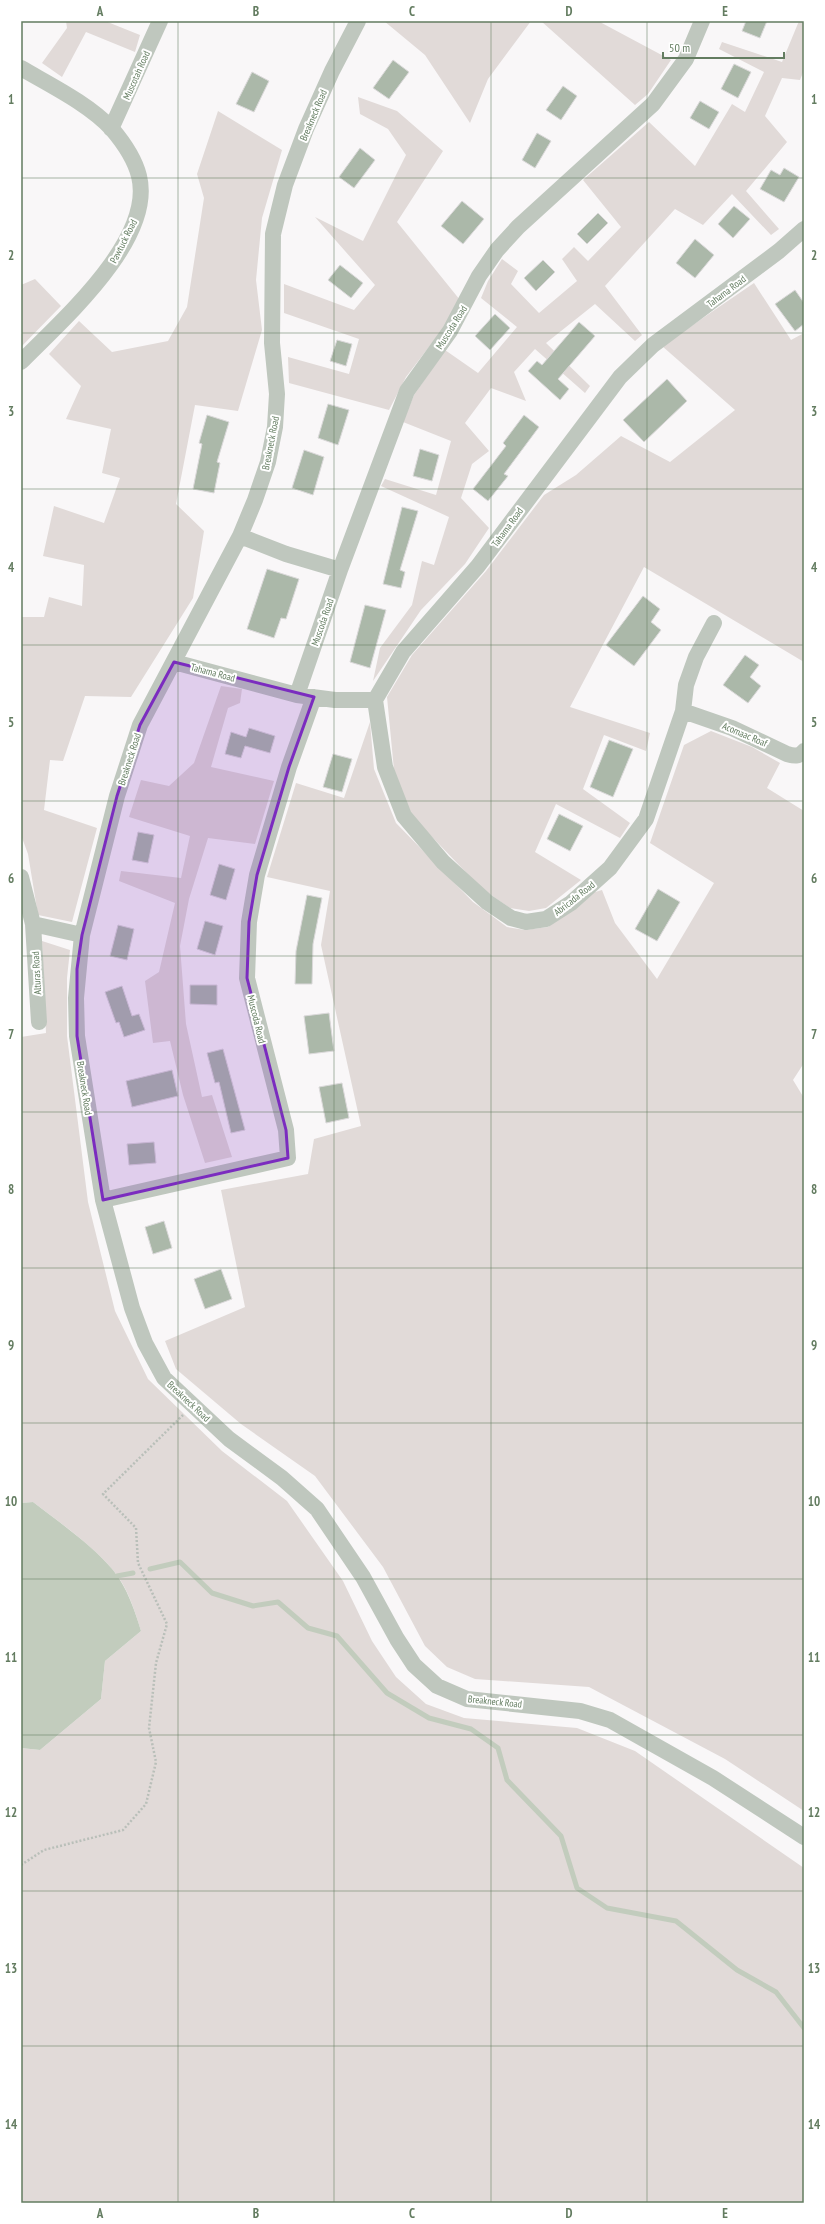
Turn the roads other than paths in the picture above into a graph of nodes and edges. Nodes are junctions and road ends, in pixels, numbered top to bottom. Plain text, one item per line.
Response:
1 (160, 21) edge
2 (358, 21) edge
3 (702, 21) edge
4 (21, 68) edge
5 (111, 129) junction
6 (804, 229) edge
7 (21, 362) edge
8 (240, 536) junction
9 (340, 570) junction
10 (714, 623) dead end
11 (174, 662) junction
12 (298, 695) junction
13 (314, 697) junction
14 (375, 700) junction
15 (683, 711) junction
16 (804, 751) edge
17 (21, 877) edge
18 (33, 924) junction
19 (82, 935) junction
20 (39, 1022) dead end
21 (103, 1200) junction
22 (804, 1837) edge

1 - 5 street, Muscotah Road
2 - 8 street, Breakneck Road
3 - 9 street, Muscoda Road
4 - 5 street, Pawtuck Road
5 - 7 street, Pawtuck Road
6 - 14 street, Tahama Road
8 - 9 street
8 - 11 street, Breakneck Road
9 - 12 street, Muscoda Road
10 - 15 street, Abricada Road
11 - 12 street, Tahama Road
11 - 19 street, Breakneck Road
12 - 13 street, Tahama Road
13 - 14 street, Tahama Road
13 - 21 street, Muscoda Road
14 - 15 street, Abricada Road
15 - 16 street, Acomaac Roaf
17 - 18 street, Alturas Road
18 - 19 street
18 - 20 street, Alturas Road
19 - 21 street, Breakneck Road
21 - 22 street, Breakneck Road

